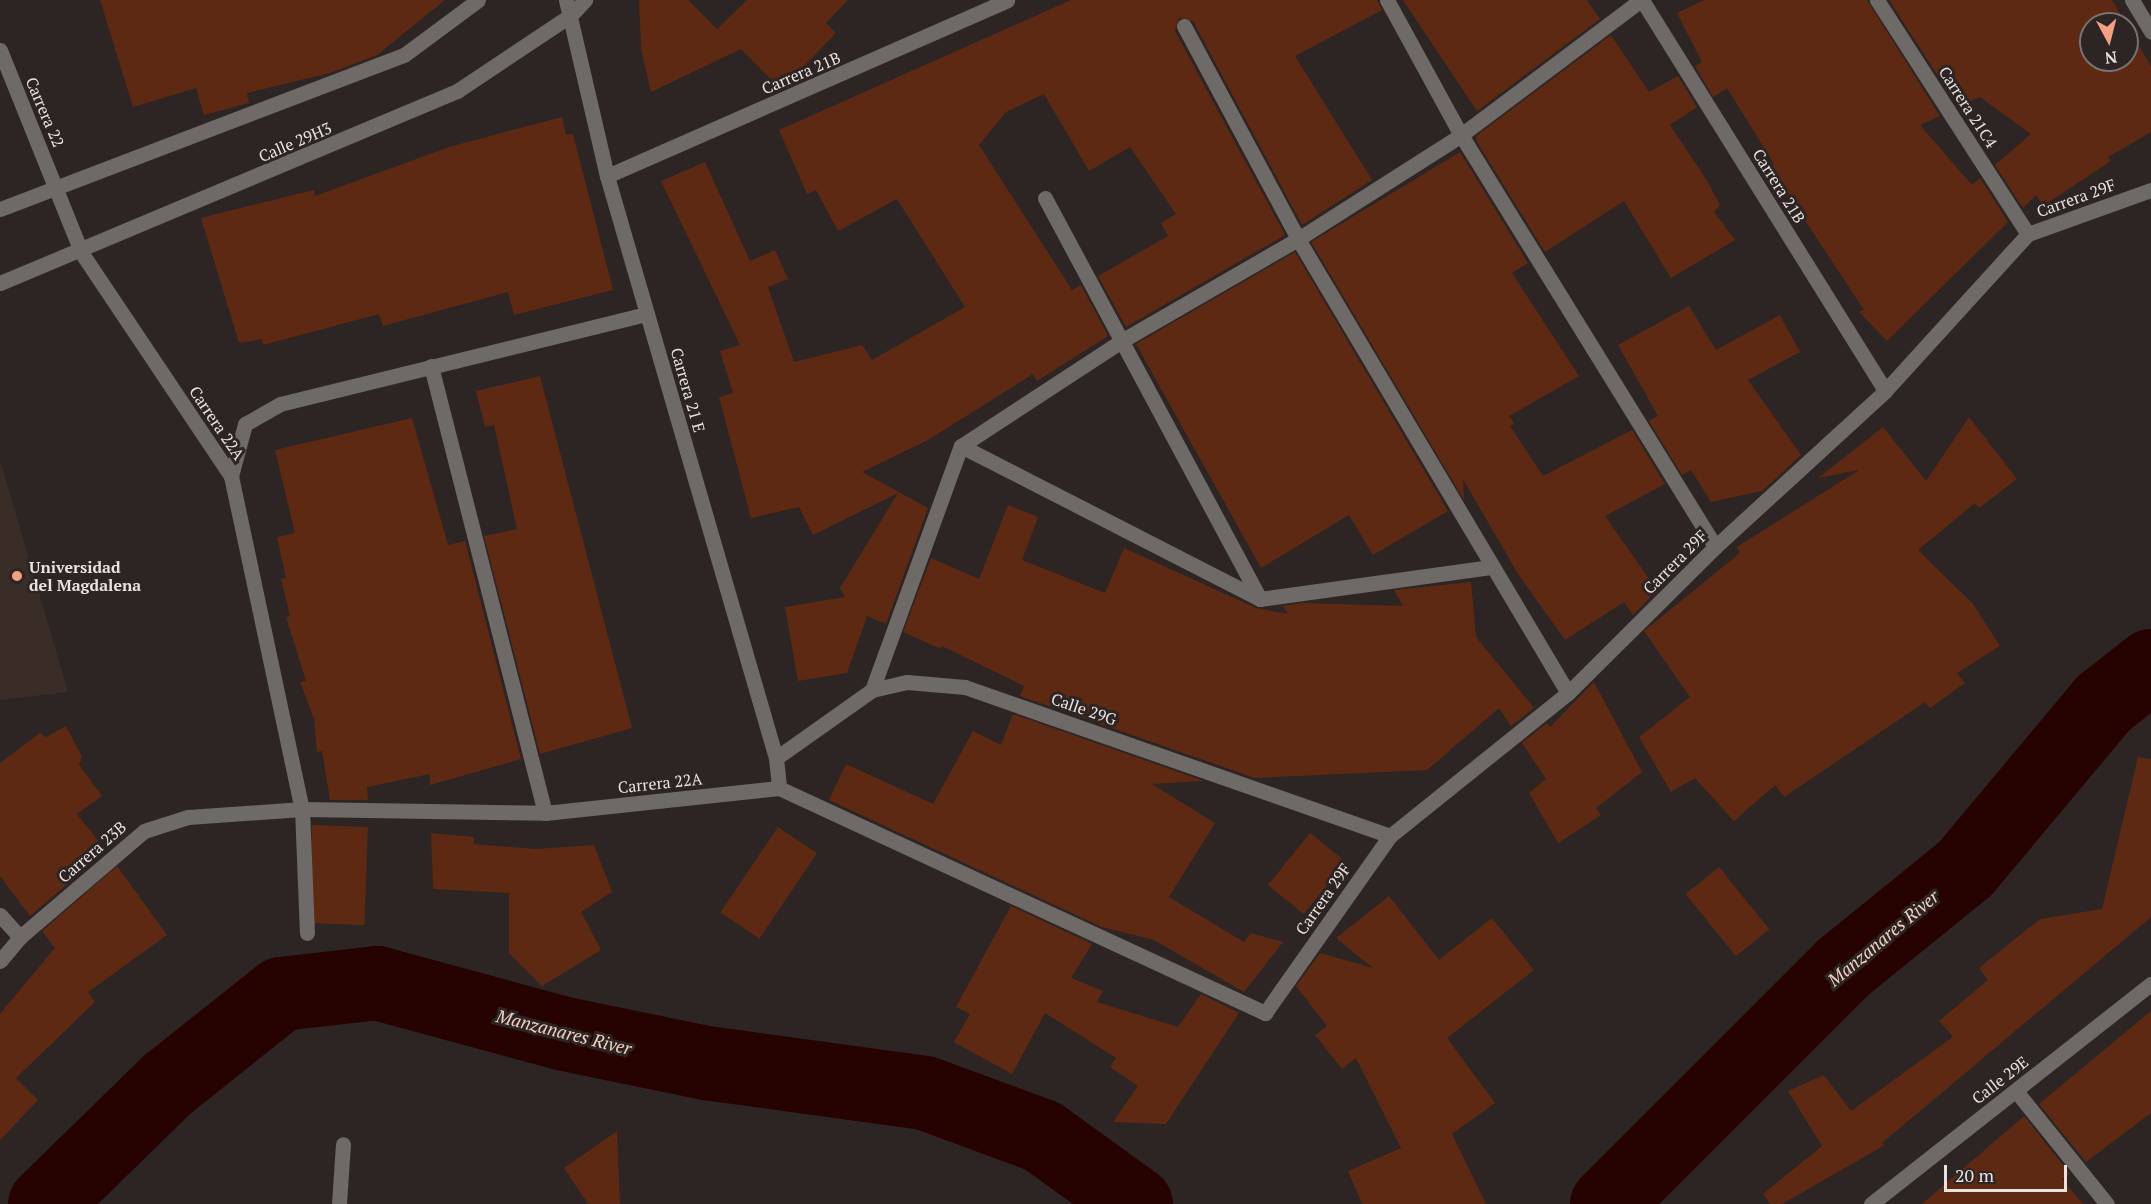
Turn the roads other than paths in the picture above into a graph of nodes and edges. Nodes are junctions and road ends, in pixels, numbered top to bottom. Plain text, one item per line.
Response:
1 (478, 0) edge
2 (585, 0) edge
3 (1007, 0) edge
4 (1387, 0) edge
5 (1642, 0) edge
6 (1877, 0) edge
7 (2132, 0) edge
8 (568, 8) edge
9 (1184, 26) dead end
10 (2151, 32) edge
11 (0, 50) edge
12 (1461, 135) junction
13 (607, 176) junction
14 (58, 189) junction
15 (2151, 190) edge
16 (1045, 198) dead end
17 (0, 209) edge
18 (2028, 234) junction
19 (1298, 239) junction
20 (81, 252) junction
21 (1, 280) edge
22 (647, 314) junction
23 (1123, 340) junction
24 (431, 366) junction
25 (1885, 391) junction
26 (961, 446) junction
27 (231, 476) junction
28 (1715, 547) junction
29 (1491, 567) junction
30 (1260, 599) junction
31 (872, 690) junction
32 (1568, 693) junction
33 (776, 758) junction
34 (779, 788) junction
35 (302, 810) junction
36 (545, 813) junction
37 (1390, 836) junction
38 (0, 915) edge
39 (307, 933) dead end
40 (20, 937) junction
41 (0, 961) edge
42 (2151, 984) edge
43 (2016, 1091) junction
44 (342, 1144) dead end
45 (339, 1204) edge
46 (1871, 1204) edge
47 (2107, 1204) edge

1 - 14 street
2 - 8 street, Calle 29H3
3 - 13 street, Carrera 21B
4 - 12 street
5 - 12 street, Carrera 21B
5 - 25 street, Carrera 21B
6 - 18 street, Carrera 21C4
7 - 10 street
8 - 13 street, Carrera 21 E
8 - 20 street, Calle 29H3
9 - 19 street
11 - 14 street, Carrera 22
12 - 19 street, Carrera 21B
12 - 28 street
13 - 22 street, Carrera 21 E
14 - 17 street
14 - 20 street, Carrera 22A
15 - 18 street, Carrera 29F
16 - 23 street
18 - 25 street, Carrera 29F
19 - 23 street, Carrera 21B
19 - 29 street
20 - 21 street, Calle 29H3
20 - 27 street, Carrera 22A
22 - 24 street
22 - 33 street, Carrera 21 E
23 - 26 street, Carrera 21B
23 - 30 street
24 - 27 street
24 - 36 street
25 - 28 street, Carrera 29F
26 - 30 street
26 - 31 street
27 - 35 street, Carrera 22A
28 - 32 street, Carrera 29F
29 - 30 street
29 - 32 street
31 - 33 street, Calle 29G
31 - 37 street, Calle 29G
32 - 37 street, Carrera 29F
33 - 34 street, Carrera 21 E
34 - 36 street, Carrera 22A
34 - 37 street, Carrera 29F
35 - 36 street, Carrera 22A
35 - 39 street, Carrera 22A
35 - 40 street, Carrera 23B
38 - 40 street
40 - 41 street, Carrera 23B
42 - 43 street, Calle 29E
43 - 46 street, Calle 29E
43 - 47 street
44 - 45 street

